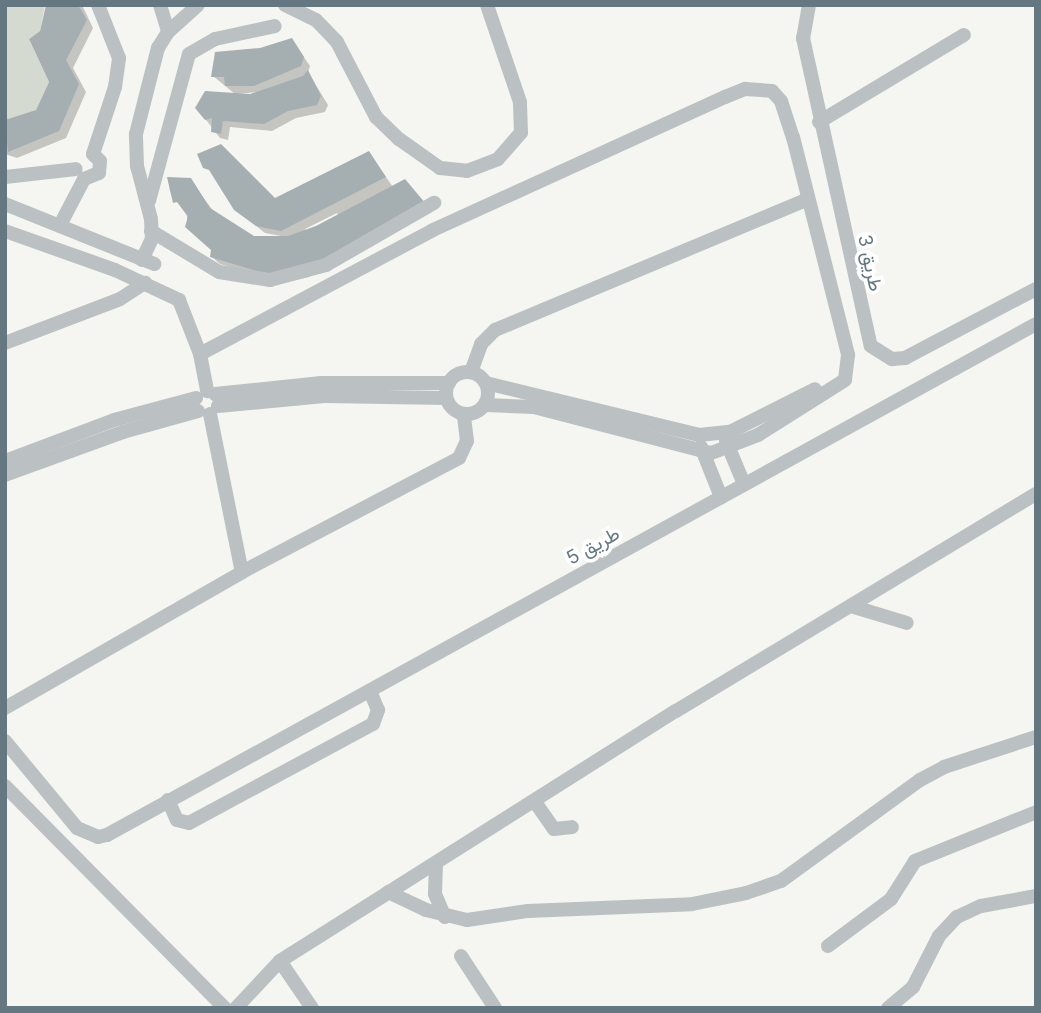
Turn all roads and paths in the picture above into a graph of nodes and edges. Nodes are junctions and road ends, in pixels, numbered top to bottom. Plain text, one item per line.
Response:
1 (98, 5) edge
2 (160, 5) edge
3 (198, 5) edge
4 (285, 5) edge
5 (487, 5) edge
6 (809, 5) edge
7 (275, 26) dead end
8 (168, 32) junction
9 (964, 35) dead end
10 (819, 122) junction
11 (93, 153) junction
12 (80, 174) junction
13 (5, 177) edge
14 (807, 199) junction
15 (149, 201) junction
16 (434, 203) dead end
17 (5, 204) edge
18 (60, 225) junction
19 (5, 231) edge
20 (151, 231) junction
21 (145, 283) junction
22 (1036, 289) edge
23 (1036, 324) edge
24 (5, 343) edge
25 (200, 354) junction
26 (849, 369) junction
27 (471, 372) junction
28 (449, 383) junction
29 (486, 383) junction
30 (446, 398) junction
31 (207, 402) junction
32 (486, 405) junction
33 (464, 415) junction
34 (724, 433) junction
35 (699, 435) junction
36 (727, 450) junction
37 (702, 452) junction
38 (35, 455) junction
39 (5, 461) edge
40 (5, 475) edge
41 (744, 485) junction
42 (1036, 495) edge
43 (721, 497) junction
44 (242, 572) junction
45 (854, 607) junction
46 (907, 623) dead end
47 (370, 691) junction
48 (5, 708) edge
49 (1036, 737) edge
50 (5, 741) edge
51 (5, 786) edge
52 (168, 800) junction
53 (535, 802) junction
54 (1036, 812) edge
55 (572, 827) dead end
56 (436, 864) junction
57 (388, 892) junction
58 (1036, 897) edge
59 (445, 917) junction
60 (828, 946) dead end
61 (461, 956) dead end
62 (280, 961) junction
63 (225, 1008) edge
64 (236, 1008) edge
65 (312, 1008) edge
66 (495, 1008) edge
67 (888, 1008) edge

1 - 11 street
2 - 8 street
3 - 8 street
4 - 5 street
6 - 10 street, طريق 3
7 - 15 street
8 - 15 street
9 - 10 street
10 - 22 street, طريق 3
11 - 12 street
11 - 12 street
12 - 13 street
12 - 18 street
14 - 25 street
14 - 26 street
14 - 27 street
15 - 20 street
16 - 20 street
17 - 18 street
18 - 20 street
19 - 21 street
21 - 24 street
21 - 25 street
23 - 41 street, طريق 5
25 - 31 street
26 - 34 street
26 - 36 street
27 - 28 street
27 - 29 street
28 - 30 street
28 - 31 street
29 - 32 street
29 - 35 street
30 - 31 street
30 - 33 street
31 - 38 street
31 - 44 street
32 - 33 street
32 - 37 street
33 - 44 street
34 - 35 street
34 - 36 street
35 - 37 street
36 - 37 street
36 - 41 street
37 - 43 street
38 - 39 street
38 - 40 street
41 - 43 street, طريق 5
42 - 45 street
43 - 47 street, طريق 5
44 - 48 street
45 - 46 street
45 - 53 street
47 - 52 street, طريق 5
47 - 52 street
49 - 59 street
50 - 52 street, طريق 5
51 - 63 street
53 - 55 street
53 - 56 street
54 - 60 street
56 - 57 street
56 - 59 street
57 - 59 street
57 - 62 street
58 - 67 street
61 - 66 street
62 - 64 street
62 - 65 street

